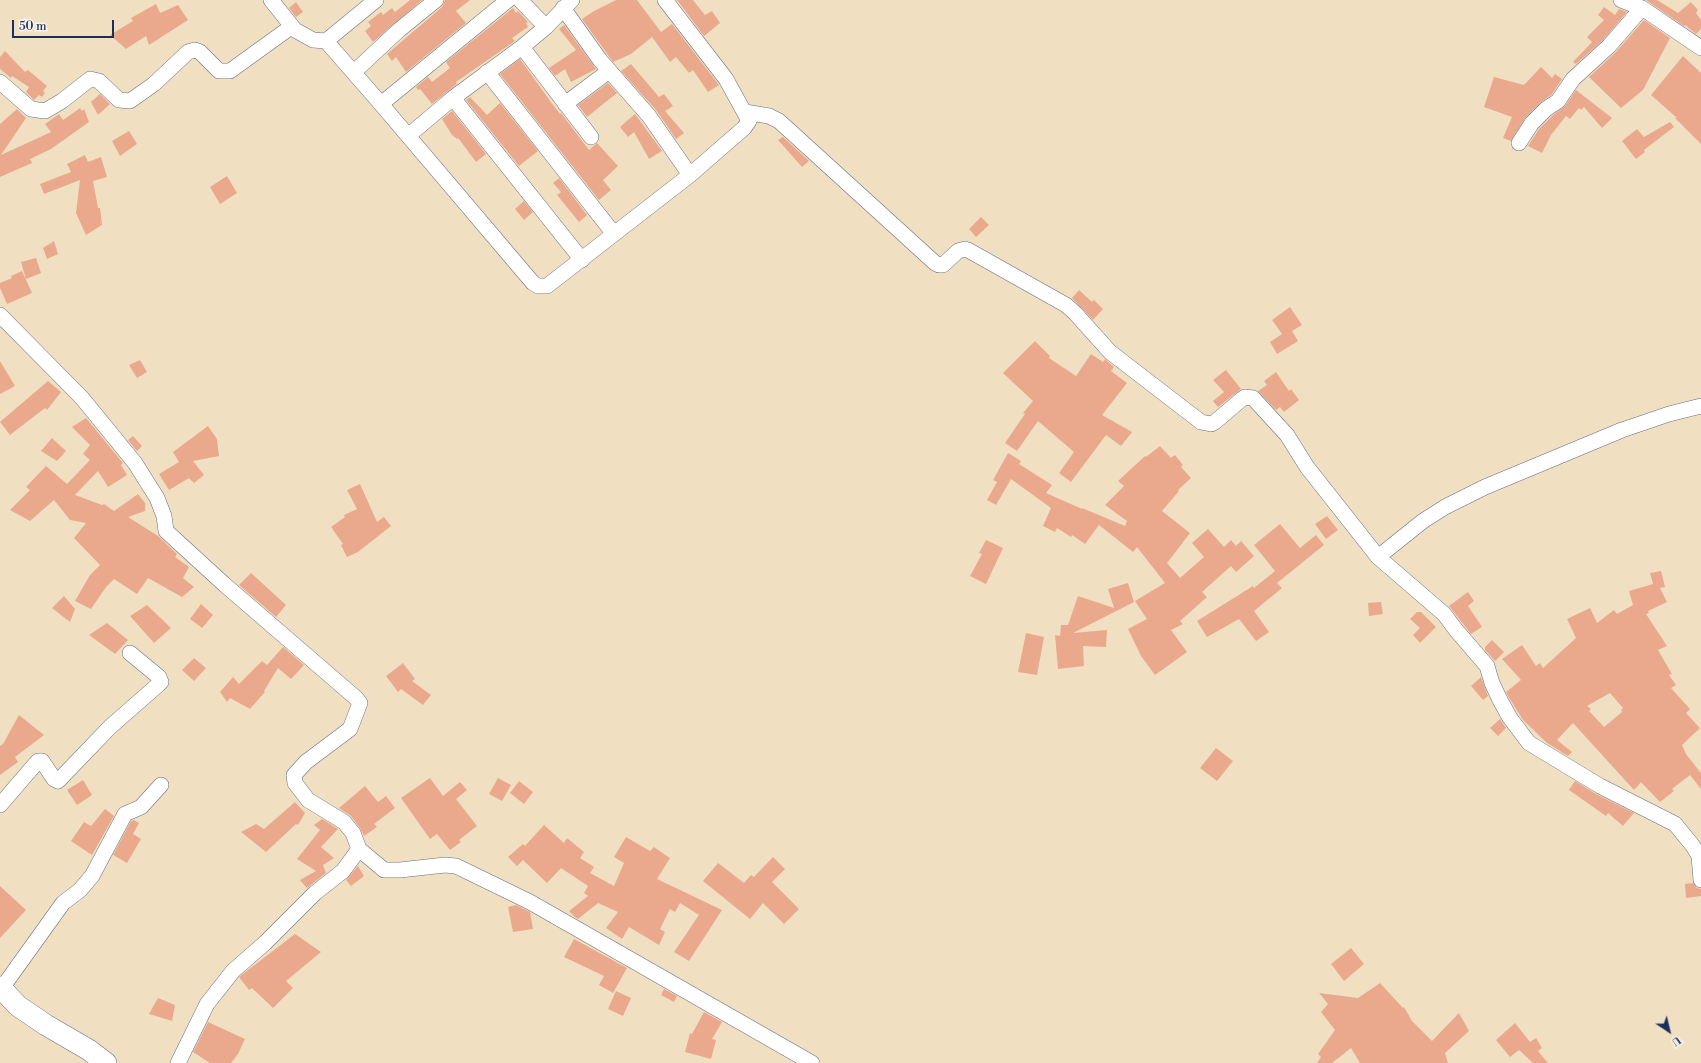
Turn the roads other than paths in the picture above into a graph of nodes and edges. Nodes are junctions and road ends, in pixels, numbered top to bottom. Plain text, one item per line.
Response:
1 (271, 0) edge
2 (376, 0) edge
3 (436, 0) edge
4 (508, 0) edge
5 (520, 0) edge
6 (665, 0) edge
7 (1621, 0) edge
8 (567, 4) edge
9 (1642, 8) junction
10 (291, 27) junction
11 (546, 27) junction
12 (326, 41) junction
13 (522, 47) junction
14 (1701, 48) edge
15 (609, 71) junction
16 (354, 72) junction
17 (487, 72) junction
18 (0, 82) edge
19 (453, 98) junction
20 (381, 104) junction
21 (565, 104) junction
22 (745, 112) junction
23 (408, 136) junction
24 (591, 137) dead end
25 (1519, 142) dead end
26 (690, 175) junction
27 (614, 234) junction
28 (582, 260) junction
29 (2, 320) edge
30 (1701, 406) edge
31 (1378, 557) junction
32 (130, 653) dead end
33 (161, 784) dead end
34 (0, 805) edge
35 (359, 849) junction
36 (1700, 857) edge
37 (1701, 880) edge
38 (1, 988) edge
39 (106, 1063) edge
40 (178, 1063) edge
41 (812, 1063) edge

1 - 10 street
2 - 12 street
3 - 16 street
4 - 20 street
5 - 11 street
6 - 22 street
7 - 9 street
8 - 11 street
8 - 15 street
9 - 14 street
9 - 25 street
10 - 12 street
10 - 18 street
11 - 13 street
12 - 16 street
13 - 17 street
13 - 21 street
15 - 21 street
15 - 26 street
16 - 20 street
17 - 19 street
17 - 27 street
19 - 23 street
19 - 28 street
20 - 23 street
21 - 24 street
22 - 26 street
22 - 31 street
23 - 28 street
26 - 27 street
27 - 28 street
29 - 35 street
30 - 31 street
31 - 36 street
32 - 34 street
33 - 38 street
35 - 40 street
35 - 41 street
36 - 37 street
38 - 39 street

